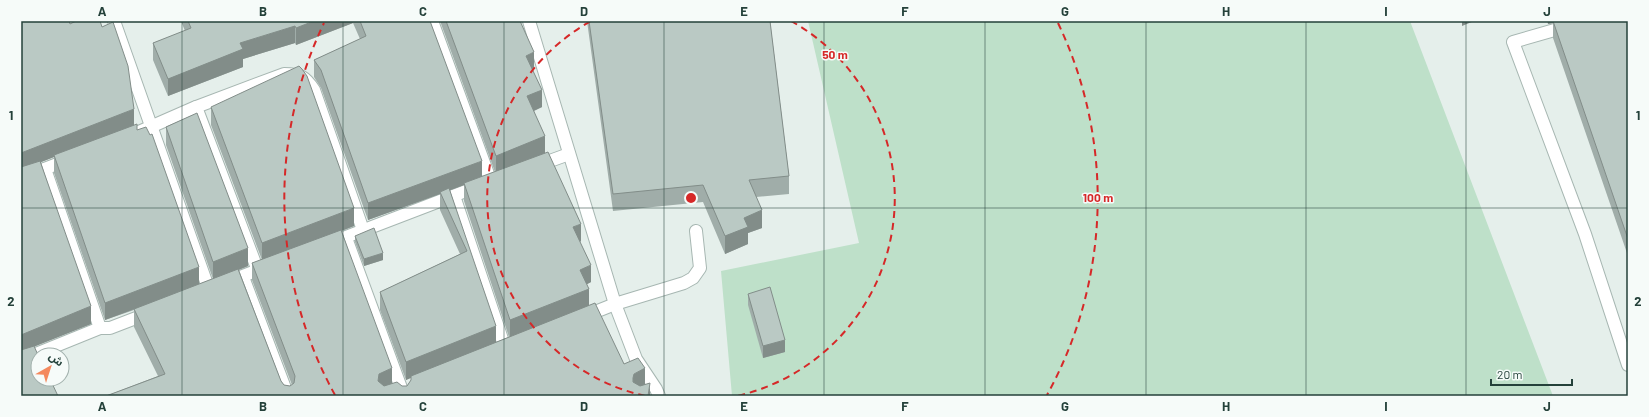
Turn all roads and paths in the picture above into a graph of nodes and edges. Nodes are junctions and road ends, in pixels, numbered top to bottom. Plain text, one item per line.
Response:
1 (114, 21) edge
2 (432, 21) edge
3 (529, 21) edge
4 (1586, 21) edge
5 (196, 107) junction
6 (151, 128) junction
7 (123, 139) edge
8 (569, 154) junction
9 (80, 155) edge
10 (45, 169) junction
11 (526, 169) edge
12 (505, 177) edge
13 (21, 178) edge
14 (491, 182) junction
15 (454, 196) junction
16 (363, 230) junction
17 (696, 231) dead end
18 (346, 238) junction
19 (316, 248) edge
20 (280, 262) edge
21 (258, 271) junction
22 (243, 277) junction
23 (209, 290) junction
24 (195, 295) edge
25 (615, 304) junction
26 (160, 309) edge
27 (571, 322) edge
28 (100, 328) junction
29 (519, 342) edge
30 (21, 360) edge
31 (1628, 365) edge
32 (416, 384) edge
33 (399, 393) edge
34 (653, 393) edge
35 (288, 396) edge

1 - 6 street
2 - 14 street
3 - 8 street
4 - 31 street
5 - 6 street
5 - 16 street
5 - 21 street
6 - 7 street
6 - 23 street
8 - 11 street
8 - 25 street
9 - 10 street
10 - 13 street
10 - 28 street
12 - 14 street
14 - 15 street
15 - 16 street
15 - 29 street
16 - 18 street
17 - 25 street
18 - 19 street
18 - 33 street
20 - 21 street
21 - 22 street
22 - 23 street
22 - 35 street
23 - 24 street
25 - 27 street
25 - 34 street
26 - 28 street
28 - 30 street
32 - 33 street

